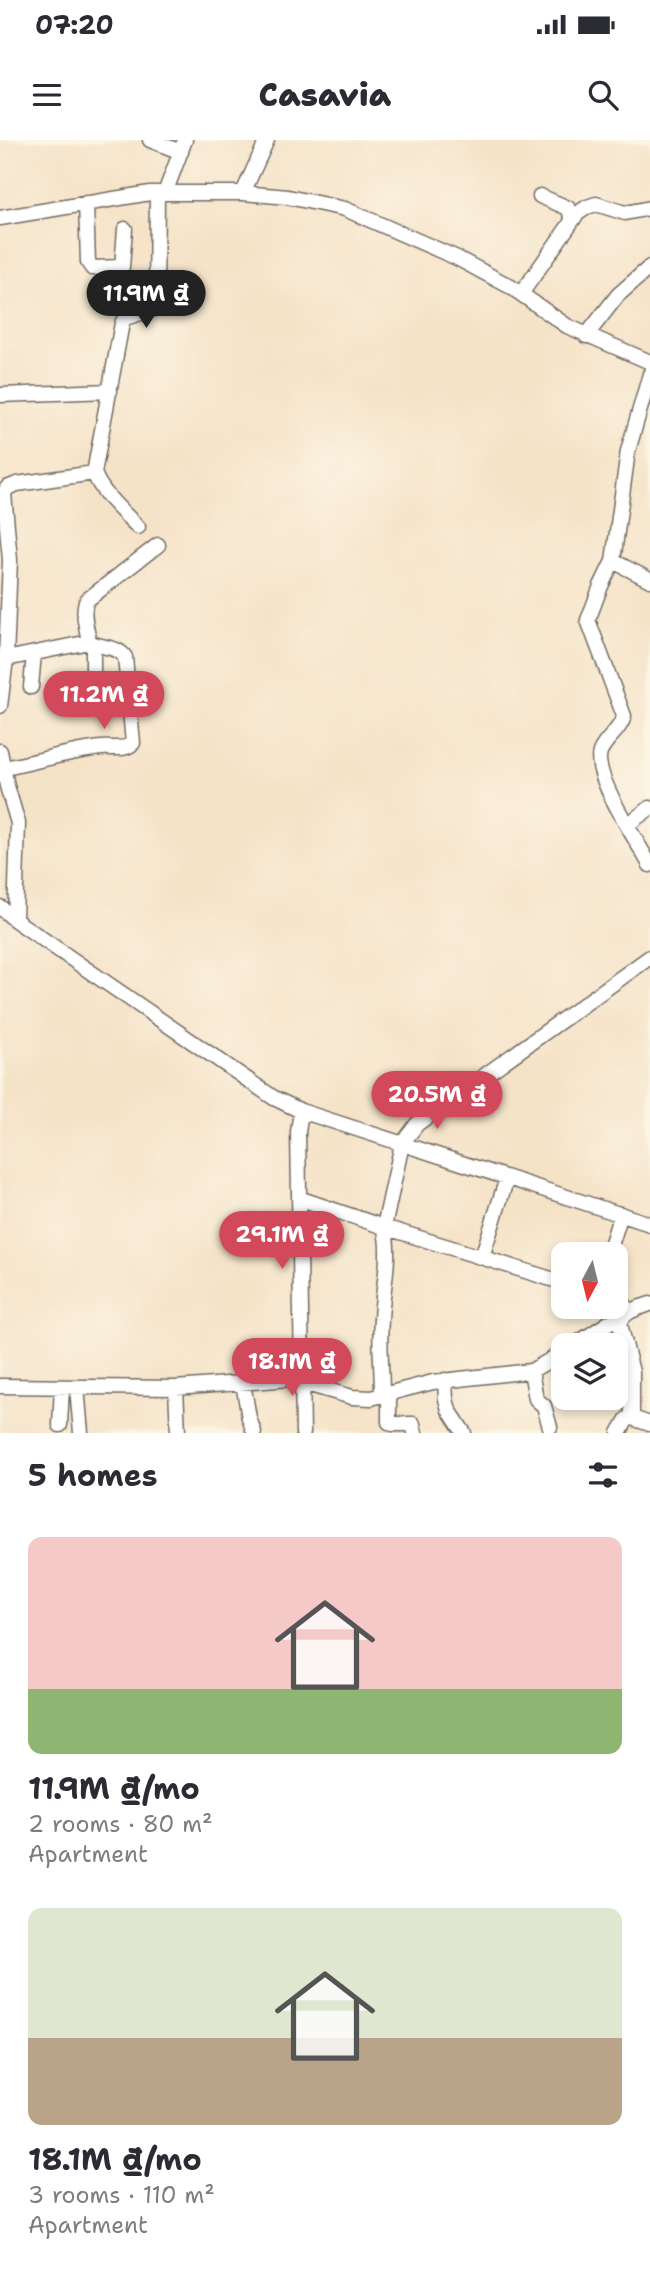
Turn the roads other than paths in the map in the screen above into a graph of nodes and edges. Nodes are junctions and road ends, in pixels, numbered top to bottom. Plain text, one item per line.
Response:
1 (150, 140) edge
2 (267, 140) edge
3 (183, 146) edge
4 (161, 193) junction
5 (243, 193) junction
6 (540, 196) dead end
7 (86, 203) junction
8 (650, 208) edge
9 (0, 218) edge
10 (573, 220) junction
11 (125, 229) dead end
12 (650, 267) edge
13 (521, 294) junction
14 (586, 336) junction
15 (650, 362) edge
16 (650, 374) edge
17 (110, 391) junction
18 (0, 395) edge
19 (94, 473) junction
20 (2, 506) edge
21 (138, 527) dead end
22 (158, 545) dead end
23 (613, 561) junction
24 (650, 580) edge
25 (91, 643) junction
26 (34, 653) junction
27 (3, 660) edge
28 (93, 671) dead end
29 (31, 687) dead end
30 (0, 706) edge
31 (0, 751) edge
32 (4, 768) junction
33 (650, 808) edge
34 (628, 824) junction
35 (650, 864) edge
36 (0, 906) edge
37 (15, 920) junction
38 (650, 957) edge
39 (301, 1111) junction
40 (402, 1144) junction
41 (507, 1178) junction
42 (299, 1198) junction
43 (621, 1214) junction
44 (650, 1224) edge
45 (384, 1227) junction
46 (612, 1242) edge
47 (482, 1257) junction
48 (551, 1279) edge
49 (650, 1304) edge
50 (628, 1314) edge
51 (614, 1320) edge
52 (623, 1320) edge
53 (594, 1333) edge
54 (551, 1359) edge
55 (531, 1371) junction
56 (445, 1380) junction
57 (301, 1382) junction
58 (243, 1383) junction
59 (0, 1386) edge
60 (62, 1387) junction
61 (77, 1387) junction
62 (176, 1388) junction
63 (385, 1395) junction
64 (633, 1417) junction
65 (650, 1424) edge
66 (60, 1425) dead end
67 (550, 1427) dead end
68 (254, 1432) edge
69 (81, 1433) edge
70 (178, 1433) edge
71 (303, 1433) edge
72 (415, 1433) edge
73 (464, 1433) edge
74 (619, 1433) edge

1 - 3 street
2 - 5 street
3 - 4 street
4 - 5 street
4 - 7 street
4 - 17 street
5 - 13 street
6 - 10 street
7 - 9 street
7 - 11 street
8 - 10 street
10 - 13 street
12 - 14 street
13 - 14 street
14 - 15 street
16 - 23 street
17 - 18 street
17 - 19 street
19 - 20 street
19 - 21 street
20 - 27 street
22 - 25 street
23 - 24 street
23 - 34 street
25 - 26 street
25 - 28 street
25 - 32 street
26 - 27 street
26 - 29 street
27 - 30 street
31 - 32 street
32 - 37 street
33 - 34 street
34 - 35 street
36 - 37 street
37 - 39 street
38 - 40 street
39 - 40 street
39 - 42 street
40 - 41 street
40 - 45 street
41 - 43 street
41 - 47 street
42 - 45 street
42 - 57 street
43 - 44 street
43 - 46 street
45 - 47 street
45 - 63 street
47 - 48 street
49 - 50 street
51 - 53 street
52 - 64 street
54 - 55 street
55 - 56 street
55 - 67 street
56 - 63 street
56 - 73 street
57 - 58 street
57 - 63 street
57 - 71 street
58 - 62 street
58 - 68 street
59 - 60 street
60 - 61 street
60 - 66 street
61 - 62 street
61 - 69 street
62 - 70 street
63 - 72 street
64 - 65 street
64 - 74 street

